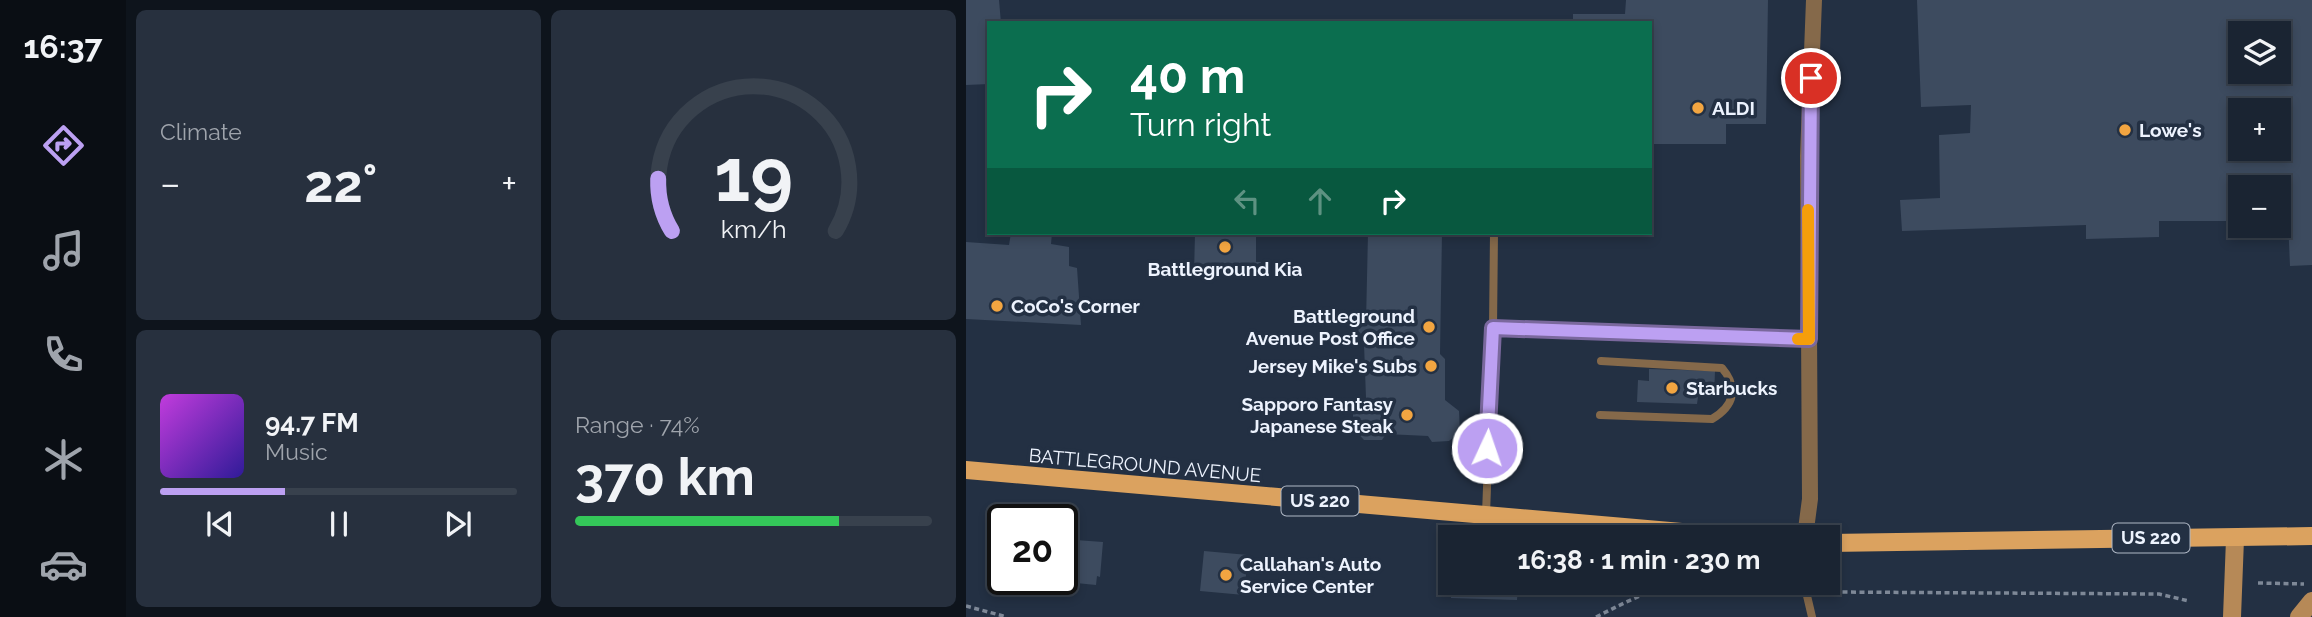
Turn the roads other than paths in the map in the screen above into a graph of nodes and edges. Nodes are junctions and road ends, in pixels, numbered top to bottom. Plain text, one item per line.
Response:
1 (1814, 0) edge
2 (1494, 235) edge
3 (1493, 328) junction
4 (1809, 339) junction
5 (1601, 361) dead end
6 (1600, 415) dead end
7 (966, 470) edge
8 (1486, 514) junction
9 (1607, 525) edge
10 (1807, 525) edge
11 (2312, 536) edge
12 (2235, 539) junction
13 (1840, 543) edge
14 (2311, 592) edge
15 (1807, 595) edge
16 (1812, 617) edge
17 (2232, 617) edge
18 (2299, 617) edge

1 - 4 street
2 - 3 lane
3 - 4 lane
3 - 8 lane
4 - 10 street
5 - 6 lane
7 - 8 main road, BATTLEGROUND AVENUE / US 220
8 - 9 main road, BATTLEGROUND AVENUE / US 220
11 - 12 main road, US 220
12 - 13 main road, US 220
12 - 17 main road
14 - 18 main road
15 - 16 lane

